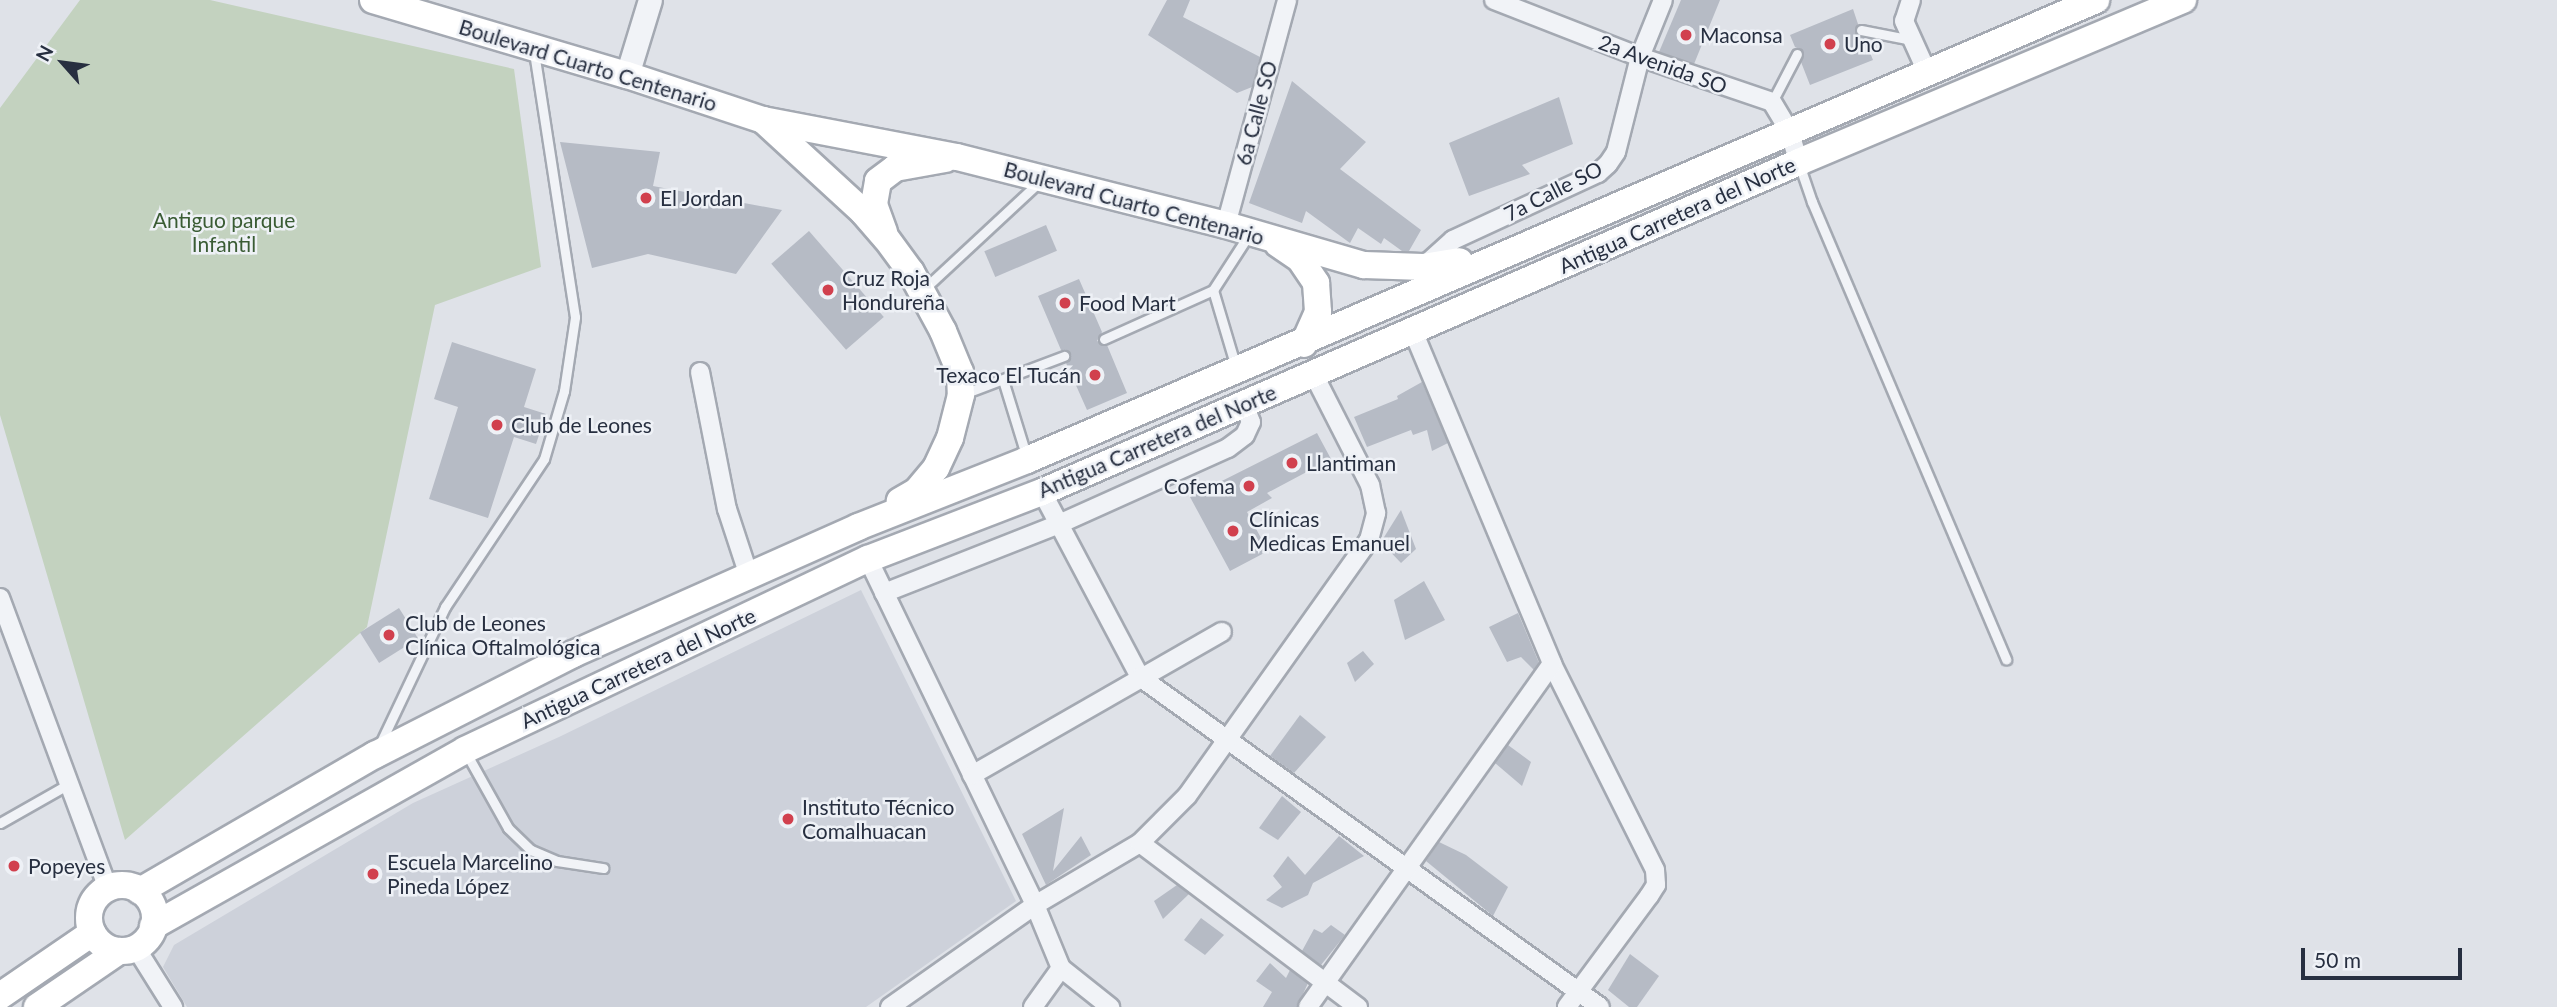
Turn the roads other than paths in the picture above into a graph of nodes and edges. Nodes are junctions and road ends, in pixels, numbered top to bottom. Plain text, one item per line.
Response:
1 (650, 0) edge
2 (1287, 0) edge
3 (1494, 0) edge
4 (1663, 0) edge
5 (1911, 0) edge
6 (2053, 0) edge
7 (2096, 0) edge
8 (2183, 0) edge
9 (386, 2) edge
10 (2039, 25) junction
11 (1861, 30) dead end
12 (1912, 40) junction
13 (533, 47) junction
14 (1797, 54) dead end
15 (1640, 57) junction
16 (1927, 72) junction
17 (627, 75) junction
18 (1984, 84) junction
19 (1772, 102) junction
20 (763, 120) junction
21 (1789, 130) junction
22 (957, 157) junction
23 (1799, 162) junction
24 (1042, 179) junction
25 (1249, 232) junction
26 (886, 238) junction
27 (1506, 252) junction
28 (1423, 267) junction
29 (1213, 290) junction
30 (921, 291) junction
31 (1413, 331) junction
32 (1307, 338) junction
33 (1104, 339) dead end
34 (1064, 356) dead end
35 (1237, 369) junction
36 (700, 372) dead end
37 (1314, 374) junction
38 (1003, 380) junction
39 (1282, 387) junction
40 (961, 395) junction
41 (1244, 405) junction
42 (1027, 460) junction
43 (1042, 492) junction
44 (1059, 524) junction
45 (858, 527) junction
46 (869, 559) junction
47 (749, 576) junction
48 (884, 593) junction
49 (0, 598) edge
50 (1222, 632) dead end
51 (2006, 660) dead end
52 (1552, 664) junction
53 (1140, 677) junction
54 (1224, 741) junction
55 (465, 750) junction
56 (375, 755) junction
57 (972, 775) junction
58 (67, 785) junction
59 (0, 823) edge
60 (1140, 843) junction
61 (603, 868) dead end
62 (1406, 869) junction
63 (107, 889) junction
64 (140, 891) junction
65 (1035, 905) junction
66 (153, 926) junction
67 (92, 933) junction
68 (128, 949) junction
69 (1062, 968) junction
70 (1325, 982) junction
71 (1578, 992) junction
72 (0, 996) edge
73 (37, 1007) edge
74 (173, 1007) edge
75 (890, 1007) edge
76 (1033, 1007) edge
77 (1110, 1007) edge
78 (1308, 1007) edge
79 (1358, 1007) edge
80 (1567, 1007) edge
81 (1600, 1007) edge

1 - 17 street
2 - 25 street, 6a Calle SO
3 - 15 street, 2a Avenida SO
4 - 15 street, 7a Calle SO
5 - 12 street
6 - 10 street
7 - 10 main road, Antigua Carretera del Norte
8 - 18 main road, Antigua Carretera del Norte
9 - 13 main road, Boulevard Cuarto Centenario
10 - 16 main road, Antigua Carretera del Norte
10 - 18 main road
11 - 12 lane
12 - 16 street
13 - 17 main road, Boulevard Cuarto Centenario
13 - 56 lane
14 - 19 lane
15 - 19 street, 2a Avenida SO
15 - 28 street, 7a Calle SO
16 - 21 main road, Antigua Carretera del Norte
17 - 20 main road, Boulevard Cuarto Centenario
18 - 23 main road, Antigua Carretera del Norte
19 - 21 street
20 - 22 main road, Boulevard Cuarto Centenario
20 - 26 main road, Boulevard Cuarto Centenario
21 - 23 street
21 - 27 main road, Antigua Carretera del Norte
22 - 24 main road, Boulevard Cuarto Centenario
22 - 26 main road
23 - 31 main road, Antigua Carretera del Norte
23 - 51 lane
24 - 25 main road, Boulevard Cuarto Centenario
24 - 30 lane
25 - 28 main road, Boulevard Cuarto Centenario
25 - 29 lane
25 - 32 main road
26 - 30 main road, Boulevard Cuarto Centenario
27 - 28 main road, Boulevard Cuarto Centenario
27 - 32 main road, Antigua Carretera del Norte
29 - 33 lane
29 - 35 lane
30 - 40 main road, Boulevard Cuarto Centenario
31 - 37 main road, Antigua Carretera del Norte
31 - 52 street
32 - 35 main road, Antigua Carretera del Norte
32 - 39 main road
34 - 38 lane
35 - 42 main road, Antigua Carretera del Norte
36 - 47 street
37 - 39 main road, Antigua Carretera del Norte
37 - 54 street
38 - 40 lane
38 - 42 lane
39 - 41 main road, Antigua Carretera del Norte
40 - 45 main road, Boulevard Cuarto Centenario
41 - 43 main road, Antigua Carretera del Norte
41 - 44 street
42 - 45 main road, Antigua Carretera del Norte
43 - 44 street
43 - 46 main road, Antigua Carretera del Norte
44 - 48 street
44 - 53 street
45 - 47 main road, Antigua Carretera del Norte
46 - 48 street
46 - 55 main road, Antigua Carretera del Norte
47 - 56 main road, Antigua Carretera del Norte
48 - 57 street
49 - 58 street
50 - 53 street
52 - 62 street
52 - 71 street
53 - 54 street
53 - 57 street
54 - 60 street
54 - 62 street
55 - 61 lane
55 - 66 main road, Antigua Carretera del Norte
56 - 64 main road, Antigua Carretera del Norte
57 - 65 street
58 - 59 lane
58 - 63 street
60 - 65 street
60 - 70 street
62 - 70 street
62 - 71 street
63 - 64 main road
63 - 67 main road
64 - 66 main road
65 - 69 street
65 - 75 street
66 - 68 main road
67 - 68 main road
67 - 72 main road
68 - 73 main road
68 - 74 street
69 - 76 street
69 - 77 street
70 - 78 street
70 - 79 street
71 - 80 street
71 - 81 street

